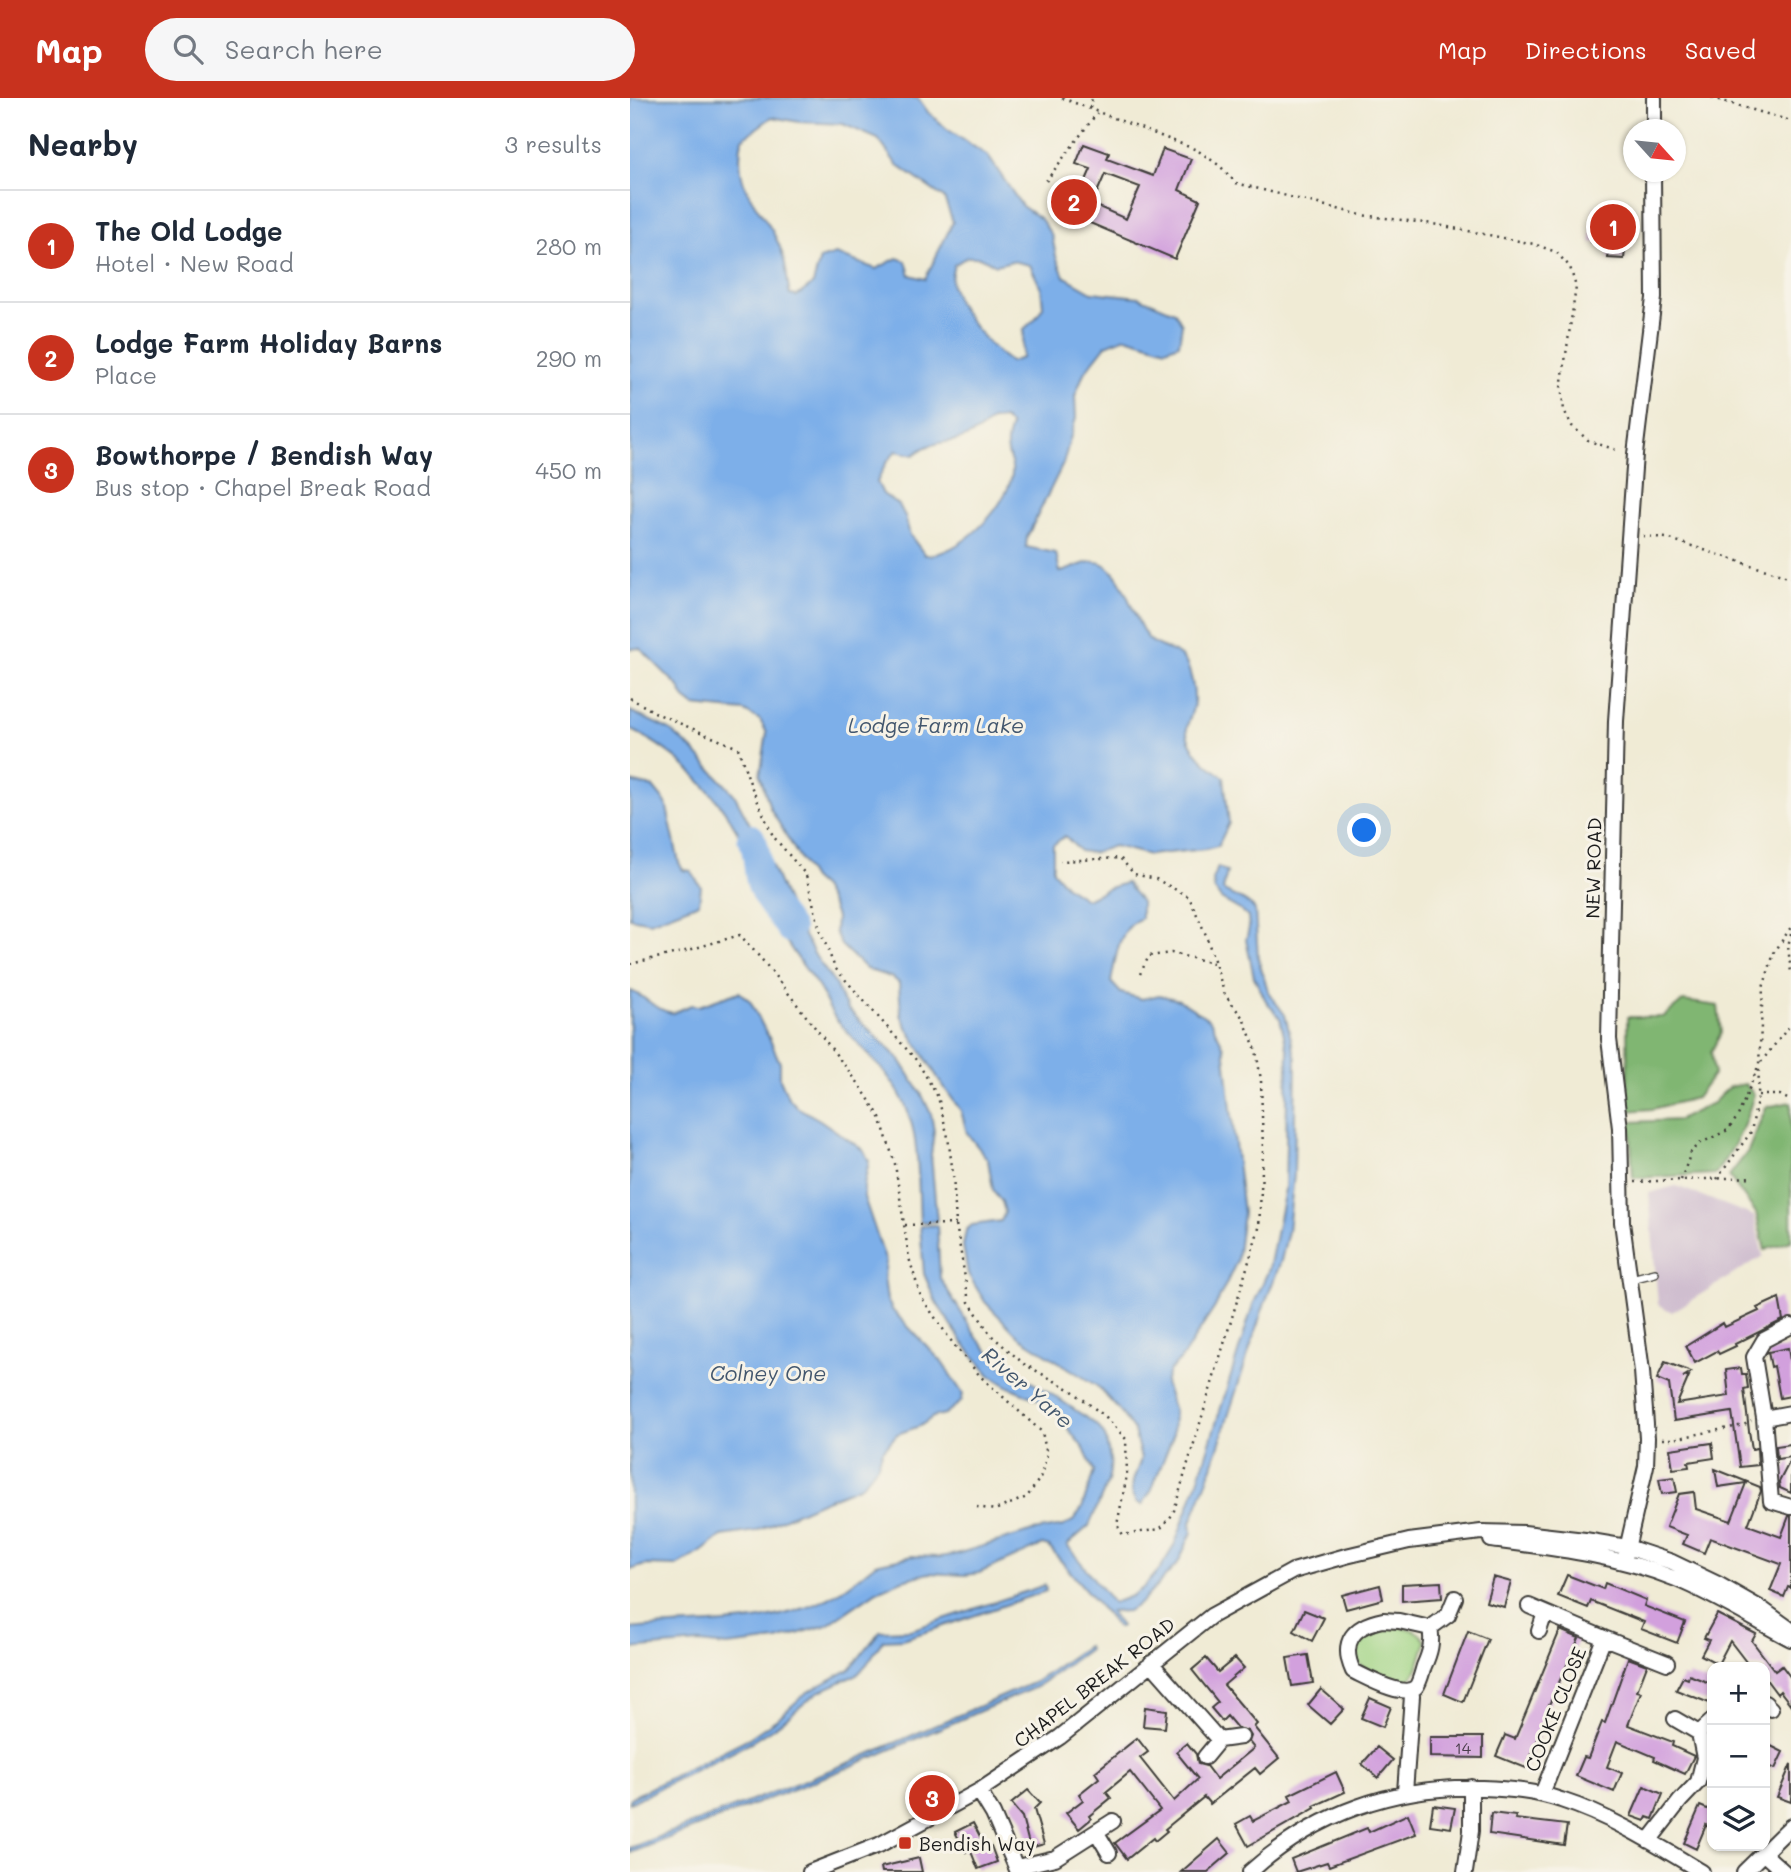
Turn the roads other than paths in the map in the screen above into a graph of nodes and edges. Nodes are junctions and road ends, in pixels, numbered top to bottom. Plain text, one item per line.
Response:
1 (1654, 98) edge
2 (1654, 119) edge
3 (1653, 182) edge
4 (1655, 1273) dead end
5 (1631, 1279) junction
6 (1791, 1326) edge
7 (1791, 1413) edge
8 (1764, 1418) junction
9 (1791, 1507) edge
10 (1409, 1541) junction
11 (1627, 1548) junction
12 (1624, 1562) junction
13 (1455, 1598) dead end
14 (1530, 1606) dead end
15 (1545, 1613) junction
16 (1430, 1628) junction
17 (1791, 1630) edge
18 (1539, 1631) dead end
19 (1604, 1638) junction
20 (1791, 1639) edge
21 (1152, 1663) junction
22 (1667, 1663) dead end
23 (1410, 1690) junction
24 (1675, 1719) dead end
25 (1708, 1725) edge
26 (1699, 1733) junction
27 (1241, 1737) dead end
28 (1219, 1740) junction
29 (1205, 1757) dead end
30 (1471, 1787) junction
31 (979, 1791) junction
32 (1405, 1792) junction
33 (1542, 1794) junction
34 (1113, 1821) dead end
35 (1791, 1826) edge
36 (1097, 1833) junction
37 (1649, 1841) junction
38 (1109, 1853) dead end
39 (1763, 1853) junction
40 (1018, 1869) edge
41 (810, 1872) edge
42 (1250, 1872) edge
43 (1465, 1872) edge
44 (1702, 1872) edge
45 (1744, 1872) edge
46 (1784, 1872) edge

1 - 2 street
3 - 5 street, NEW ROAD
4 - 5 lane
5 - 11 street, NEW ROAD
6 - 8 street
7 - 8 street
8 - 9 street
10 - 11 street, CHAPEL BREAK ROAD
10 - 12 street, CHAPEL BREAK ROAD
10 - 21 street, CHAPEL BREAK ROAD
11 - 12 street, NEW ROAD
11 - 17 street, CHAPEL BREAK ROAD
12 - 20 street, CHAPEL BREAK ROAD
13 - 16 street
14 - 15 street, COOKE CLOSE
15 - 18 street
15 - 19 street, COOKE CLOSE
16 - 23 street
16 - 23 street
19 - 22 street, COOKE CLOSE
19 - 33 street, COOKE CLOSE
21 - 28 street
21 - 31 street, CHAPEL BREAK ROAD
23 - 32 street
24 - 26 street
25 - 26 street
26 - 37 street
27 - 28 street
28 - 29 street
30 - 32 street
30 - 33 street
30 - 43 street
31 - 40 street
31 - 41 street, CHAPEL BREAK ROAD
32 - 42 street
33 - 37 street
34 - 36 street
35 - 39 street
36 - 38 street
36 - 40 street
37 - 44 street
39 - 45 street
39 - 46 street

